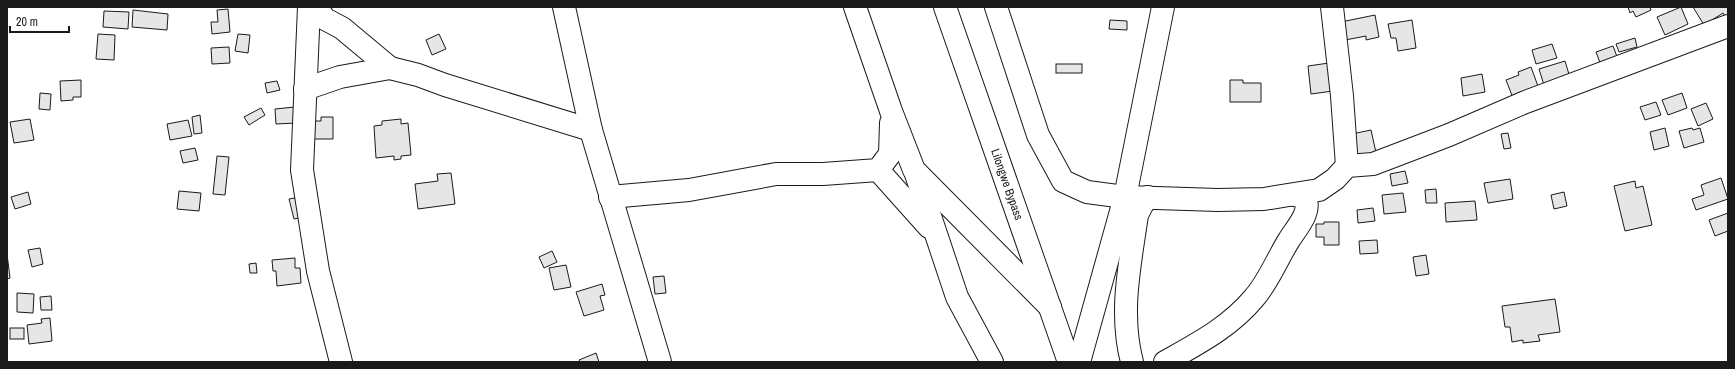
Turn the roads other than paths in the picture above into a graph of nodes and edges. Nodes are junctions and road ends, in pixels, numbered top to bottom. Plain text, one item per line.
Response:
1 (309, 7) edge
2 (316, 7) edge
3 (564, 7) edge
4 (855, 7) edge
5 (945, 7) edge
6 (996, 7) edge
7 (1163, 7) edge
8 (1332, 7) edge
9 (1728, 26) edge
10 (390, 68) junction
11 (304, 90) junction
12 (891, 111) junction
13 (591, 130) junction
14 (1347, 166) junction
15 (878, 170) junction
16 (914, 170) junction
17 (1294, 195) junction
18 (1125, 196) junction
19 (610, 197) junction
20 (1148, 197) junction
21 (934, 232) junction
22 (1050, 307) junction
23 (1133, 361) edge
24 (341, 362) edge
25 (660, 362) edge
26 (992, 362) edge
27 (1069, 362) edge
28 (1079, 362) edge
29 (1165, 362) edge

1 - 11 street
2 - 10 street
3 - 13 street
4 - 12 street
5 - 22 street, Lilongwe Bypass
6 - 18 street
7 - 18 street
8 - 14 street
9 - 14 street
10 - 11 street
10 - 13 street
11 - 24 street
12 - 15 street
12 - 16 street
13 - 19 street
14 - 17 street
15 - 19 street
15 - 21 street
16 - 21 street
16 - 22 street
17 - 20 street
17 - 29 street
18 - 20 street
18 - 28 street
19 - 25 street
20 - 23 street
21 - 26 street
22 - 27 street, Lilongwe Bypass

